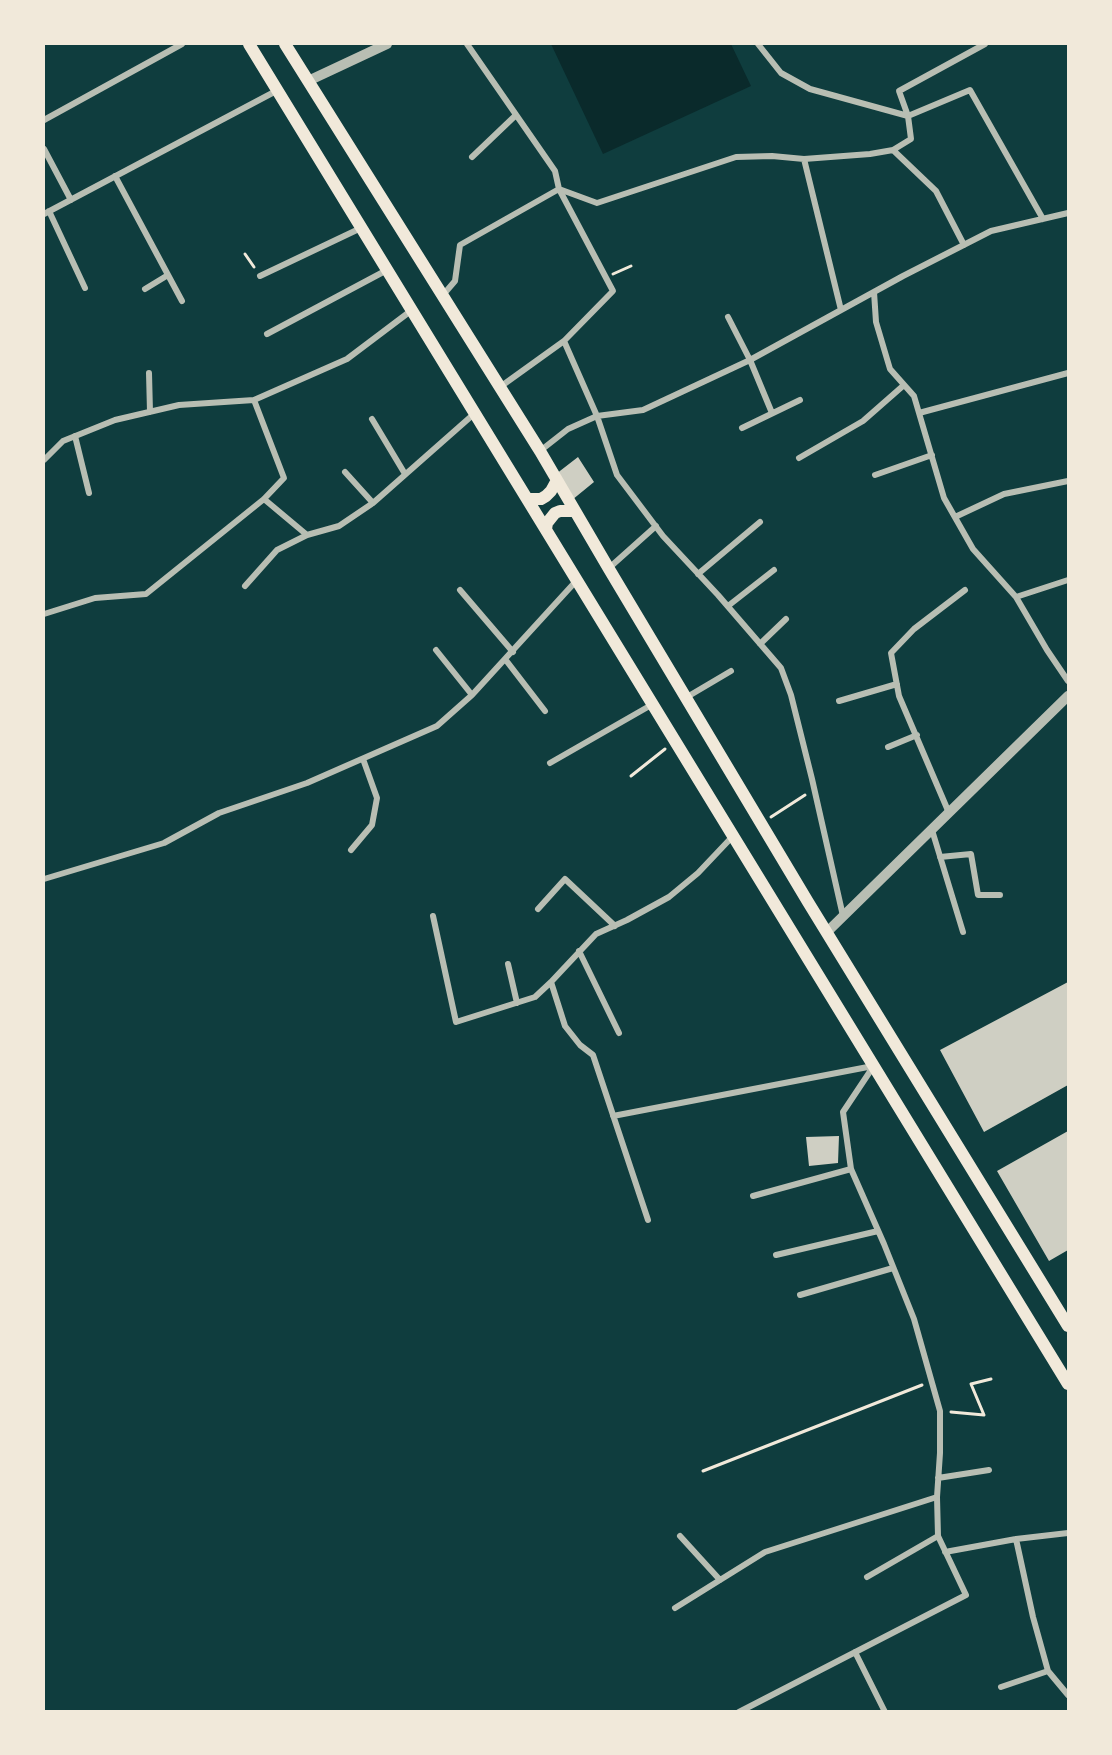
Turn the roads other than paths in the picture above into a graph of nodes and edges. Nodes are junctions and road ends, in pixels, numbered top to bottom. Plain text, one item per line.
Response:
1 (182, 44) edge
2 (249, 44) edge
3 (285, 44) edge
4 (387, 44) edge
5 (467, 44) edge
6 (758, 44) edge
7 (985, 44) edge
8 (308, 81) junction
9 (278, 90) junction
10 (516, 115) junction
11 (908, 116) junction
12 (44, 120) edge
13 (44, 149) edge
14 (893, 150) junction
15 (472, 157) dead end
16 (804, 159) junction
17 (115, 176) junction
18 (559, 189) junction
19 (71, 200) junction
20 (46, 213) edge
21 (1068, 213) edge
22 (1043, 219) junction
23 (362, 227) junction
24 (964, 245) junction
25 (387, 270) junction
26 (168, 275) junction
27 (260, 276) road end
28 (85, 288) dead end
29 (145, 289) dead end
30 (874, 292) junction
31 (442, 295) junction
32 (182, 301) dead end
33 (412, 310) junction
34 (841, 310) junction
35 (728, 317) dead end
36 (267, 334) dead end
37 (564, 341) junction
38 (750, 360) junction
39 (149, 373) dead end
40 (1068, 373) edge
41 (904, 385) junction
42 (500, 387) junction
43 (800, 399) dead end
44 (254, 400) junction
45 (150, 412) junction
46 (475, 413) junction
47 (772, 413) junction
48 (919, 413) junction
49 (597, 416) junction
50 (372, 419) dead end
51 (742, 428) dead end
52 (75, 436) junction
53 (540, 451) junction
54 (932, 455) junction
55 (799, 458) dead end
56 (44, 460) edge
57 (345, 472) dead end
58 (405, 474) junction
59 (875, 475) dead end
60 (557, 480) junction
61 (1068, 481) edge
62 (89, 493) dead end
63 (264, 499) junction
64 (527, 499) junction
65 (373, 503) junction
66 (575, 512) junction
67 (955, 517) junction
68 (760, 522) dead end
69 (656, 526) junction
70 (546, 530) junction
71 (307, 535) junction
72 (609, 569) junction
73 (774, 570) dead end
74 (698, 573) junction
75 (577, 580) junction
76 (1068, 580) edge
77 (245, 586) dead end
78 (965, 590) dead end
79 (460, 591) dead end
80 (1016, 597) junction
81 (728, 606) junction
82 (44, 614) edge
83 (786, 619) dead end
84 (760, 644) junction
85 (436, 650) dead end
86 (513, 652) junction
87 (505, 659) junction
88 (731, 670) dead end
89 (1068, 681) edge
90 (897, 684) junction
91 (472, 695) junction
92 (1068, 696) edge
93 (687, 697) junction
94 (839, 701) dead end
95 (653, 704) junction
96 (544, 711) dead end
97 (917, 735) junction
98 (888, 747) dead end
99 (363, 759) junction
100 (550, 763) dead end
101 (949, 813) junction
102 (932, 830) junction
103 (733, 836) junction
104 (351, 850) dead end
105 (940, 857) junction
106 (44, 879) edge
107 (1000, 895) dead end
108 (538, 909) dead end
109 (433, 916) dead end
110 (843, 916) junction
111 (615, 926) junction
112 (827, 932) junction
113 (963, 932) dead end
114 (579, 951) junction
115 (508, 964) dead end
116 (551, 982) junction
117 (517, 1003) junction
118 (619, 1034) dead end
119 (874, 1066) junction
120 (614, 1116) junction
121 (851, 1169) junction
122 (753, 1196) dead end
123 (648, 1220) dead end
124 (878, 1231) junction
125 (776, 1255) dead end
126 (893, 1268) junction
127 (800, 1295) dead end
128 (1068, 1326) edge
129 (1068, 1384) edge
130 (989, 1470) dead end
131 (938, 1478) junction
132 (937, 1497) junction
133 (1068, 1533) edge
134 (680, 1536) dead end
135 (938, 1536) junction
136 (1016, 1539) junction
137 (945, 1552) junction
138 (867, 1576) dead end
139 (720, 1580) junction
140 (675, 1608) dead end
141 (855, 1652) junction
142 (1048, 1671) junction
143 (1001, 1687) dead end
144 (1068, 1695) edge
145 (739, 1712) edge
146 (885, 1712) edge

1 - 12 street
2 - 9 main road
3 - 8 main road
4 - 8 street
5 - 10 street
6 - 11 street
7 - 11 street
8 - 31 main road
9 - 17 street
9 - 23 main road
10 - 15 street
10 - 18 street
11 - 14 street
11 - 22 street
13 - 19 street
14 - 16 street
14 - 24 street
16 - 18 street
16 - 34 street
17 - 19 street
17 - 26 street
18 - 31 street
18 - 37 street
19 - 20 street
20 - 28 street
21 - 22 street
22 - 24 street
23 - 25 main road
23 - 27 street
24 - 30 street
25 - 33 main road
25 - 36 street
26 - 29 street
26 - 32 street
30 - 34 street
30 - 41 street
31 - 42 main road
33 - 44 street
33 - 46 main road
34 - 38 street
35 - 38 street
37 - 42 street
37 - 49 street
38 - 47 street
38 - 49 street
39 - 45 street
40 - 48 street
41 - 48 street
41 - 55 street
42 - 53 main road
43 - 47 street
44 - 45 street
44 - 63 street
45 - 52 street
46 - 58 street
46 - 64 main road
47 - 51 street
48 - 54 street
49 - 53 street
49 - 69 street
50 - 58 street
52 - 56 street
52 - 62 street
53 - 60 main road
54 - 59 street
54 - 67 street
57 - 65 street
58 - 65 street
60 - 64 main road
60 - 66 main road
61 - 67 street
63 - 71 street
63 - 82 street
64 - 70 main road
65 - 71 street
66 - 70 main road
66 - 72 main road
67 - 80 street
68 - 74 street
69 - 72 street
69 - 74 street
70 - 75 main road
71 - 77 street
72 - 93 main road
73 - 81 street
74 - 81 street
75 - 86 street
75 - 95 main road
76 - 80 street
78 - 90 street
79 - 86 street
80 - 89 street
81 - 84 street
83 - 84 street
84 - 110 street
85 - 91 street
86 - 87 street
87 - 91 street
87 - 96 street
88 - 93 street
90 - 94 street
90 - 97 street
91 - 99 street
92 - 101 street
93 - 112 main road
95 - 100 street
95 - 103 main road
97 - 98 street
97 - 101 street
99 - 104 street
99 - 106 street
101 - 102 street
102 - 105 street
102 - 110 street
103 - 111 street
103 - 119 main road
105 - 107 street
105 - 113 street
108 - 111 street
109 - 117 street
110 - 112 street
111 - 114 street
112 - 128 main road
114 - 116 street
114 - 118 street
115 - 117 street
116 - 117 street
116 - 120 street
119 - 120 street
119 - 121 street
119 - 129 main road
120 - 123 street
121 - 122 street
121 - 124 street
124 - 125 street
124 - 126 street
126 - 127 street
126 - 131 street
130 - 131 street
131 - 132 street
132 - 135 street
132 - 139 street
133 - 136 street
134 - 139 street
135 - 137 street
135 - 138 street
136 - 137 street
136 - 142 street
137 - 141 street
139 - 140 street
141 - 145 street
141 - 146 street
142 - 143 street
142 - 144 street

